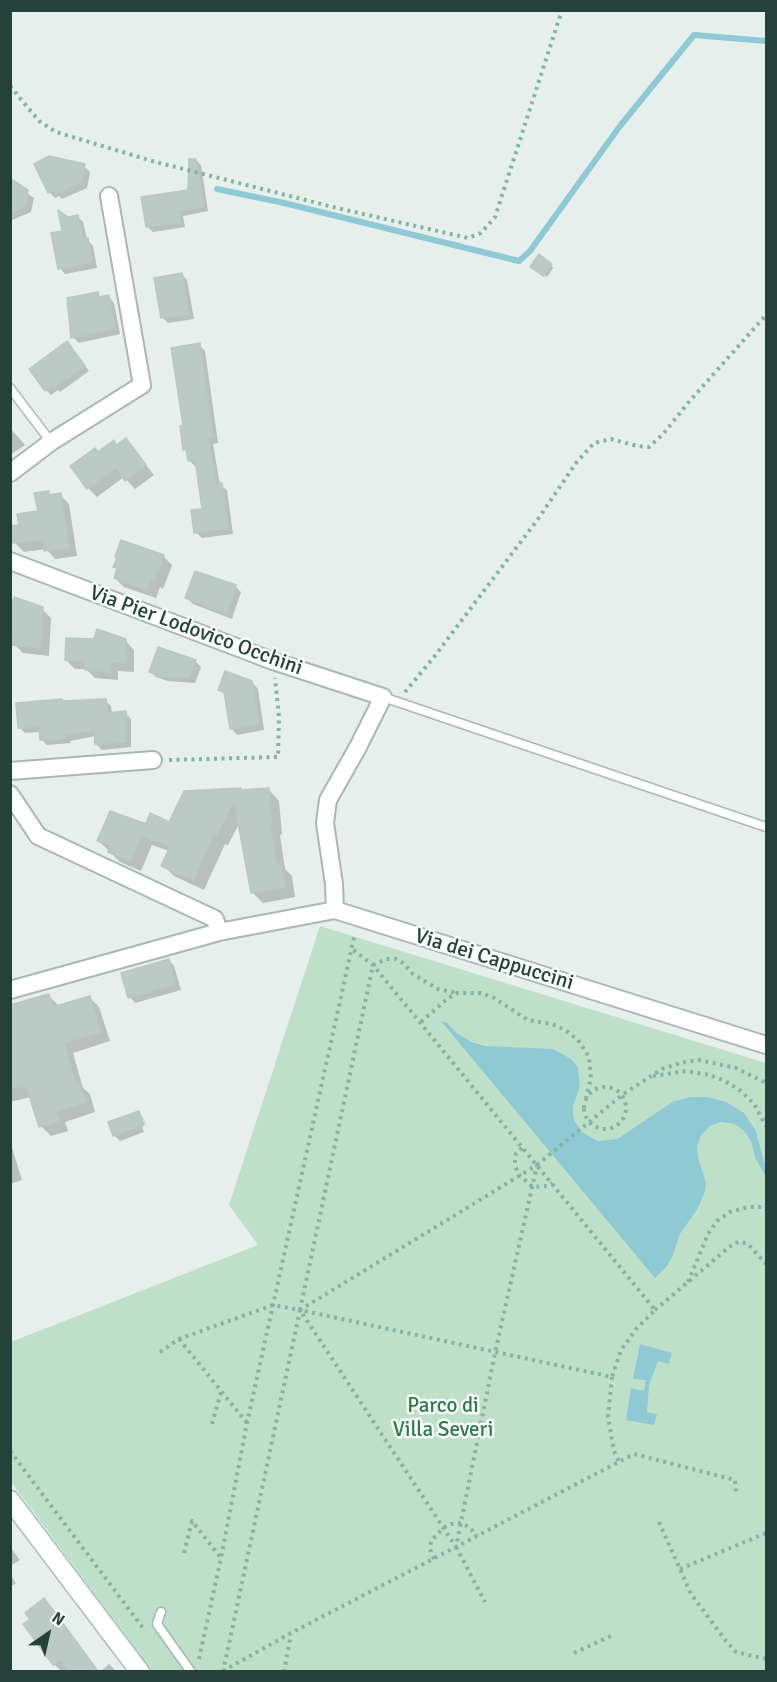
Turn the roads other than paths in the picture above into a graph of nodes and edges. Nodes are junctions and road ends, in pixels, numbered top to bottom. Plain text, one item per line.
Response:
1 (109, 196) dead end
2 (10, 388) edge
3 (51, 442) junction
4 (10, 473) edge
5 (10, 561) edge
6 (390, 699) junction
7 (153, 760) road end
8 (10, 771) edge
9 (10, 794) edge
10 (766, 827) edge
11 (335, 910) junction
12 (219, 932) junction
13 (10, 990) edge
14 (766, 1045) edge
15 (10, 1500) edge
16 (161, 1612) dead end
17 (194, 1668) edge
18 (140, 1671) edge

1 - 3 street
2 - 3 lane
3 - 4 street
5 - 6 street, Via Pier Lodovico Occhini
6 - 10 lane
6 - 11 street
7 - 8 street
9 - 12 street
11 - 12 street, Via dei Cappuccini
11 - 14 street, Via dei Cappuccini
12 - 13 street, Via dei Cappuccini
15 - 18 street
16 - 17 lane

